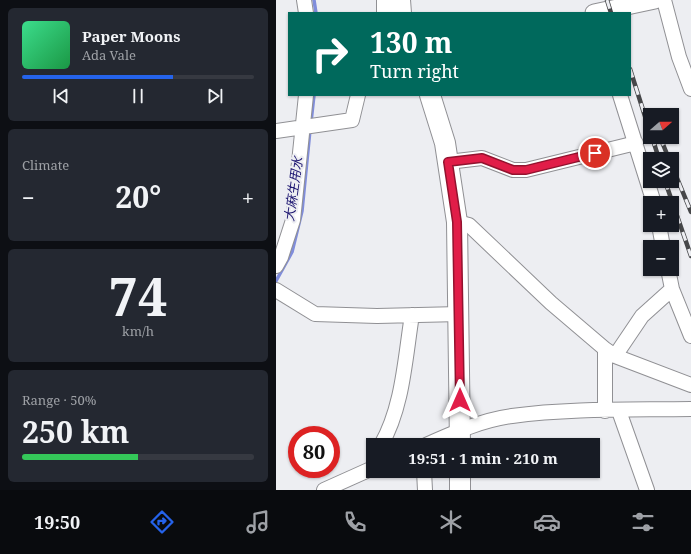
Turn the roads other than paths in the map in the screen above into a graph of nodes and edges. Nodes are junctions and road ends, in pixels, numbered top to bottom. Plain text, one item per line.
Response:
1 (304, 0) edge
2 (384, 0) edge
3 (400, 0) edge
4 (655, 0) edge
5 (664, 0) edge
6 (306, 12) edge
7 (384, 12) edge
8 (401, 12) edge
9 (599, 12) edge
10 (691, 89) edge
11 (306, 96) edge
12 (358, 96) edge
13 (430, 96) edge
14 (620, 96) edge
15 (302, 128) junction
16 (276, 131) edge
17 (636, 143) junction
18 (448, 162) junction
19 (652, 196) edge
20 (457, 222) junction
21 (276, 266) edge
22 (669, 276) edge
23 (672, 289) junction
24 (278, 291) edge
25 (460, 314) junction
26 (412, 315) junction
27 (691, 336) edge
28 (610, 352) junction
29 (691, 386) edge
30 (691, 409) edge
31 (612, 411) junction
32 (460, 437) edge
33 (384, 438) edge
34 (366, 471) edge
35 (424, 478) edge
36 (460, 478) edge
37 (324, 490) edge
38 (425, 490) edge
39 (460, 490) edge
40 (648, 490) edge

1 - 6 street
2 - 7 street
3 - 8 highway
4 - 9 main road
5 - 10 street
11 - 15 street
12 - 15 street
13 - 18 highway
14 - 17 street
15 - 16 street
15 - 21 street
17 - 18 street
17 - 19 street
18 - 20 highway
20 - 25 highway
20 - 28 street
22 - 23 street
23 - 27 street
23 - 28 street
24 - 26 street
25 - 26 street
25 - 32 highway
26 - 33 street
28 - 29 street
28 - 31 street
30 - 31 street
31 - 32 street
31 - 40 street
34 - 37 street
35 - 38 street
36 - 39 highway

